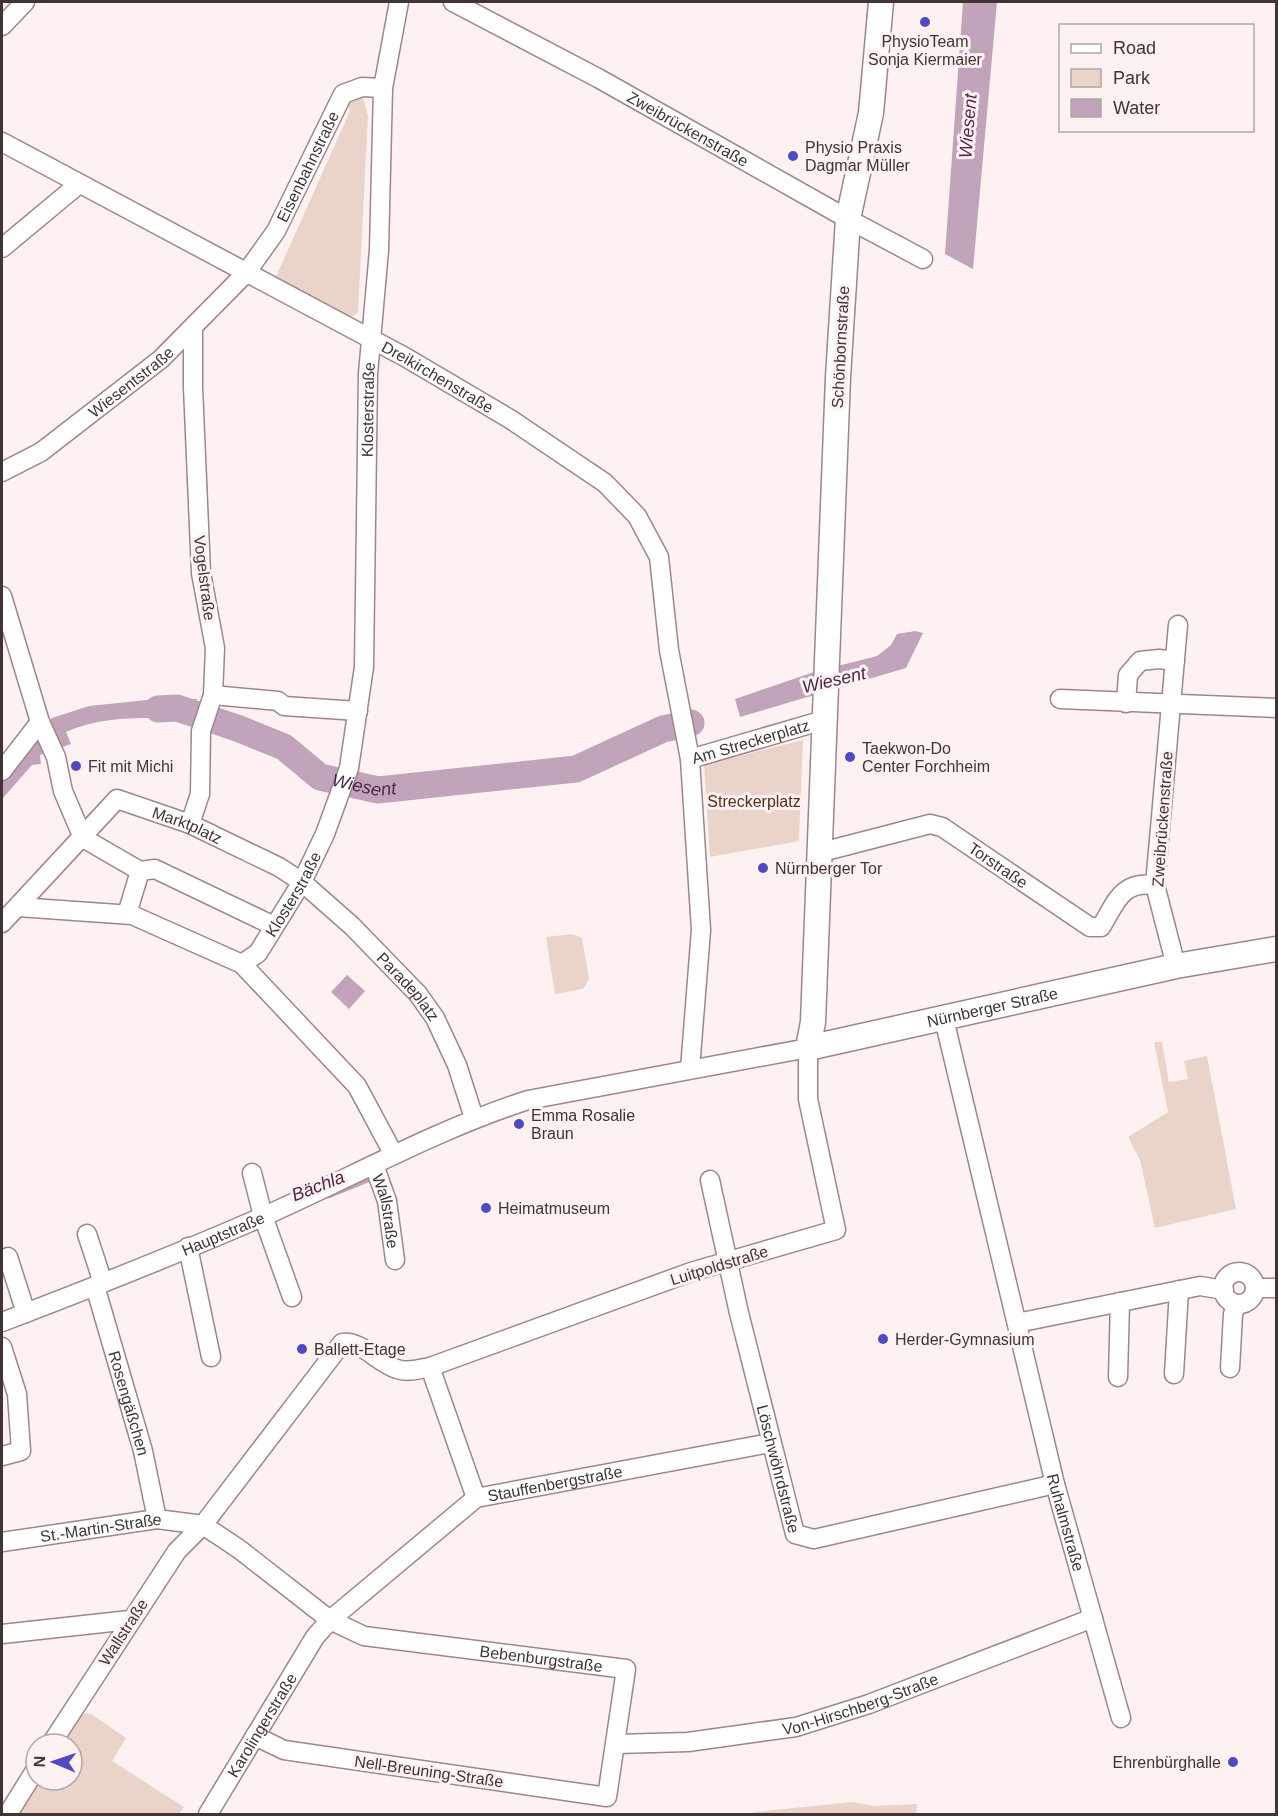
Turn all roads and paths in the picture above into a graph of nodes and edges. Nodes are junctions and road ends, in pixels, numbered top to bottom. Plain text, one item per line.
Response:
1 (22, 2) edge
2 (399, 2) edge
3 (453, 2) edge
4 (881, 2) edge
5 (2, 26) edge
6 (383, 88) junction
7 (2, 142) edge
8 (79, 184) junction
9 (848, 219) junction
10 (2, 248) edge
11 (922, 259) dead end
12 (246, 273) junction
13 (193, 328) junction
14 (370, 338) junction
15 (2, 472) edge
16 (2, 596) edge
17 (1178, 625) dead end
18 (1175, 661) junction
19 (213, 695) junction
20 (826, 695) joint
21 (1060, 699) dead end
22 (1126, 703) junction
23 (1170, 705) junction
24 (1276, 708) edge
25 (358, 711) junction
26 (824, 720) junction
27 (40, 722) junction
28 (690, 759) junction
29 (2, 771) edge
30 (190, 824) junction
31 (78, 842) junction
32 (818, 853) junction
33 (140, 871) junction
34 (302, 882) junction
35 (1155, 885) junction
36 (18, 907) junction
37 (126, 914) junction
38 (2, 923) edge
39 (274, 926) junction
40 (1276, 949) edge
41 (242, 964) junction
42 (1176, 966) junction
43 (944, 1019) junction
44 (808, 1048) junction
45 (690, 1069) junction
46 (474, 1118) junction
47 (394, 1155) junction
48 (374, 1165) junction
49 (252, 1173) dead end
50 (710, 1180) dead end
51 (263, 1216) junction
52 (87, 1234) dead end
53 (189, 1247) junction
54 (8, 1257) dead end
55 (395, 1260) dead end
56 (728, 1260) junction
57 (99, 1285) junction
58 (1255, 1288) junction
59 (1276, 1288) edge
60 (1179, 1290) junction
61 (1224, 1290) junction
62 (292, 1297) dead end
63 (1120, 1302) junction
64 (1237, 1304) junction
65 (26, 1313) junction
66 (2, 1322) edge
67 (1017, 1323) junction
68 (353, 1343) joint
69 (2, 1347) edge
70 (212, 1357) dead end
71 (430, 1367) junction
72 (1230, 1368) dead end
73 (1174, 1374) dead end
74 (1118, 1377) dead end
75 (770, 1443) junction
76 (2, 1456) edge
77 (1055, 1484) junction
78 (476, 1498) junction
79 (157, 1519) junction
80 (203, 1525) junction
81 (2, 1542) edge
82 (1093, 1618) junction
83 (130, 1620) junction
84 (330, 1620) junction
85 (2, 1634) edge
86 (315, 1637) joint
87 (1121, 1718) dead end
88 (59, 1732) edge
89 (255, 1736) junction
90 (616, 1744) junction
91 (24, 1789) edge
92 (607, 1797) joint
93 (8, 1815) edge
94 (208, 1815) edge

1 - 5 street
2 - 6 street, Klosterstraße
3 - 9 street, Zweibrückenstraße
4 - 9 street, Schönbornstraße
6 - 12 street, Eisenbahnstraße
6 - 14 street, Klosterstraße
7 - 8 street, Dreikirchenstraße
8 - 10 street
8 - 12 street, Dreikirchenstraße
9 - 11 street, Zweibrückenstraße
9 - 20 street, Schönbornstraße
12 - 13 street, Wiesentstraße
12 - 14 street, Dreikirchenstraße
13 - 15 street, Wiesentstraße
13 - 19 street, Vogelstraße
14 - 25 street, Klosterstraße
14 - 28 street, Dreikirchenstraße
16 - 27 street
17 - 18 street, Zweibrückenstraße
18 - 22 street
18 - 23 street, Zweibrückenstraße
19 - 25 street
19 - 30 street, Vogelstraße
20 - 26 street, Am Streckerplatz
21 - 22 street
22 - 23 street
23 - 24 street
23 - 35 street, Zweibrückenstraße
25 - 34 street, Klosterstraße
26 - 28 street, Am Streckerplatz
26 - 32 street, Am Streckerplatz
27 - 29 street
27 - 31 street
28 - 45 street, Am Streckerplatz
30 - 31 street, Marktplatz
30 - 34 street, Marktplatz
31 - 33 street
31 - 36 street, Marktplatz
32 - 35 street, Torstraße
32 - 44 street
33 - 37 street
33 - 39 street
34 - 39 street, Klosterstraße
34 - 46 street, Paradeplatz
35 - 42 street, Zweibrückenstraße
36 - 37 street
36 - 38 street, Marktplatz
37 - 41 street
39 - 41 street, Klosterstraße
40 - 42 street, Nürnberger Straße
41 - 47 street
42 - 43 street, Nürnberger Straße
43 - 44 street, Nürnberger Straße
43 - 67 street, Ruhalmstraße
44 - 45 street, Nürnberger Straße
44 - 56 street, Luitpoldstraße
45 - 46 street, Nürnberger Straße
46 - 47 street, Hauptstraße
47 - 48 street, Hauptstraße
48 - 51 street, Hauptstraße
48 - 55 street, Wallstraße
49 - 51 street
50 - 56 street, Löschwöhrdstraße
51 - 53 street, Hauptstraße
51 - 62 street
52 - 57 street, Rosengäßchen
53 - 57 street, Hauptstraße
53 - 70 street
54 - 65 street
56 - 71 street, Luitpoldstraße
56 - 75 street, Löschwöhrdstraße
57 - 65 street, Hauptstraße
57 - 79 street, Rosengäßchen
58 - 59 street
58 - 61 street
58 - 64 street
60 - 61 street
60 - 63 street
60 - 73 street
61 - 64 street
63 - 67 street
63 - 74 street
64 - 72 street
65 - 66 street, Hauptstraße
67 - 77 street, Ruhalmstraße
68 - 71 street, Luitpoldstraße
68 - 80 street, Wallstraße
69 - 76 street
71 - 78 street
75 - 77 street, Löschwöhrdstraße
75 - 78 street, Stauffenbergstraße
77 - 82 street, Ruhalmstraße
78 - 84 street, Stauffenbergstraße
79 - 80 street, St.-Martin-Straße
79 - 81 street, St.-Martin-Straße
80 - 83 street, Wallstraße
80 - 84 street
82 - 87 street, Ruhalmstraße
82 - 90 street, Von-Hirschberg-Straße
83 - 85 street
83 - 88 street, Wallstraße
84 - 86 street, Stauffenbergstraße
84 - 90 street, Bebenburgstraße
86 - 89 street, Karolingerstraße
89 - 92 street, Nell-Breuning-Straße
89 - 94 street, Karolingerstraße
90 - 92 street, Bebenburgstraße
91 - 93 street

